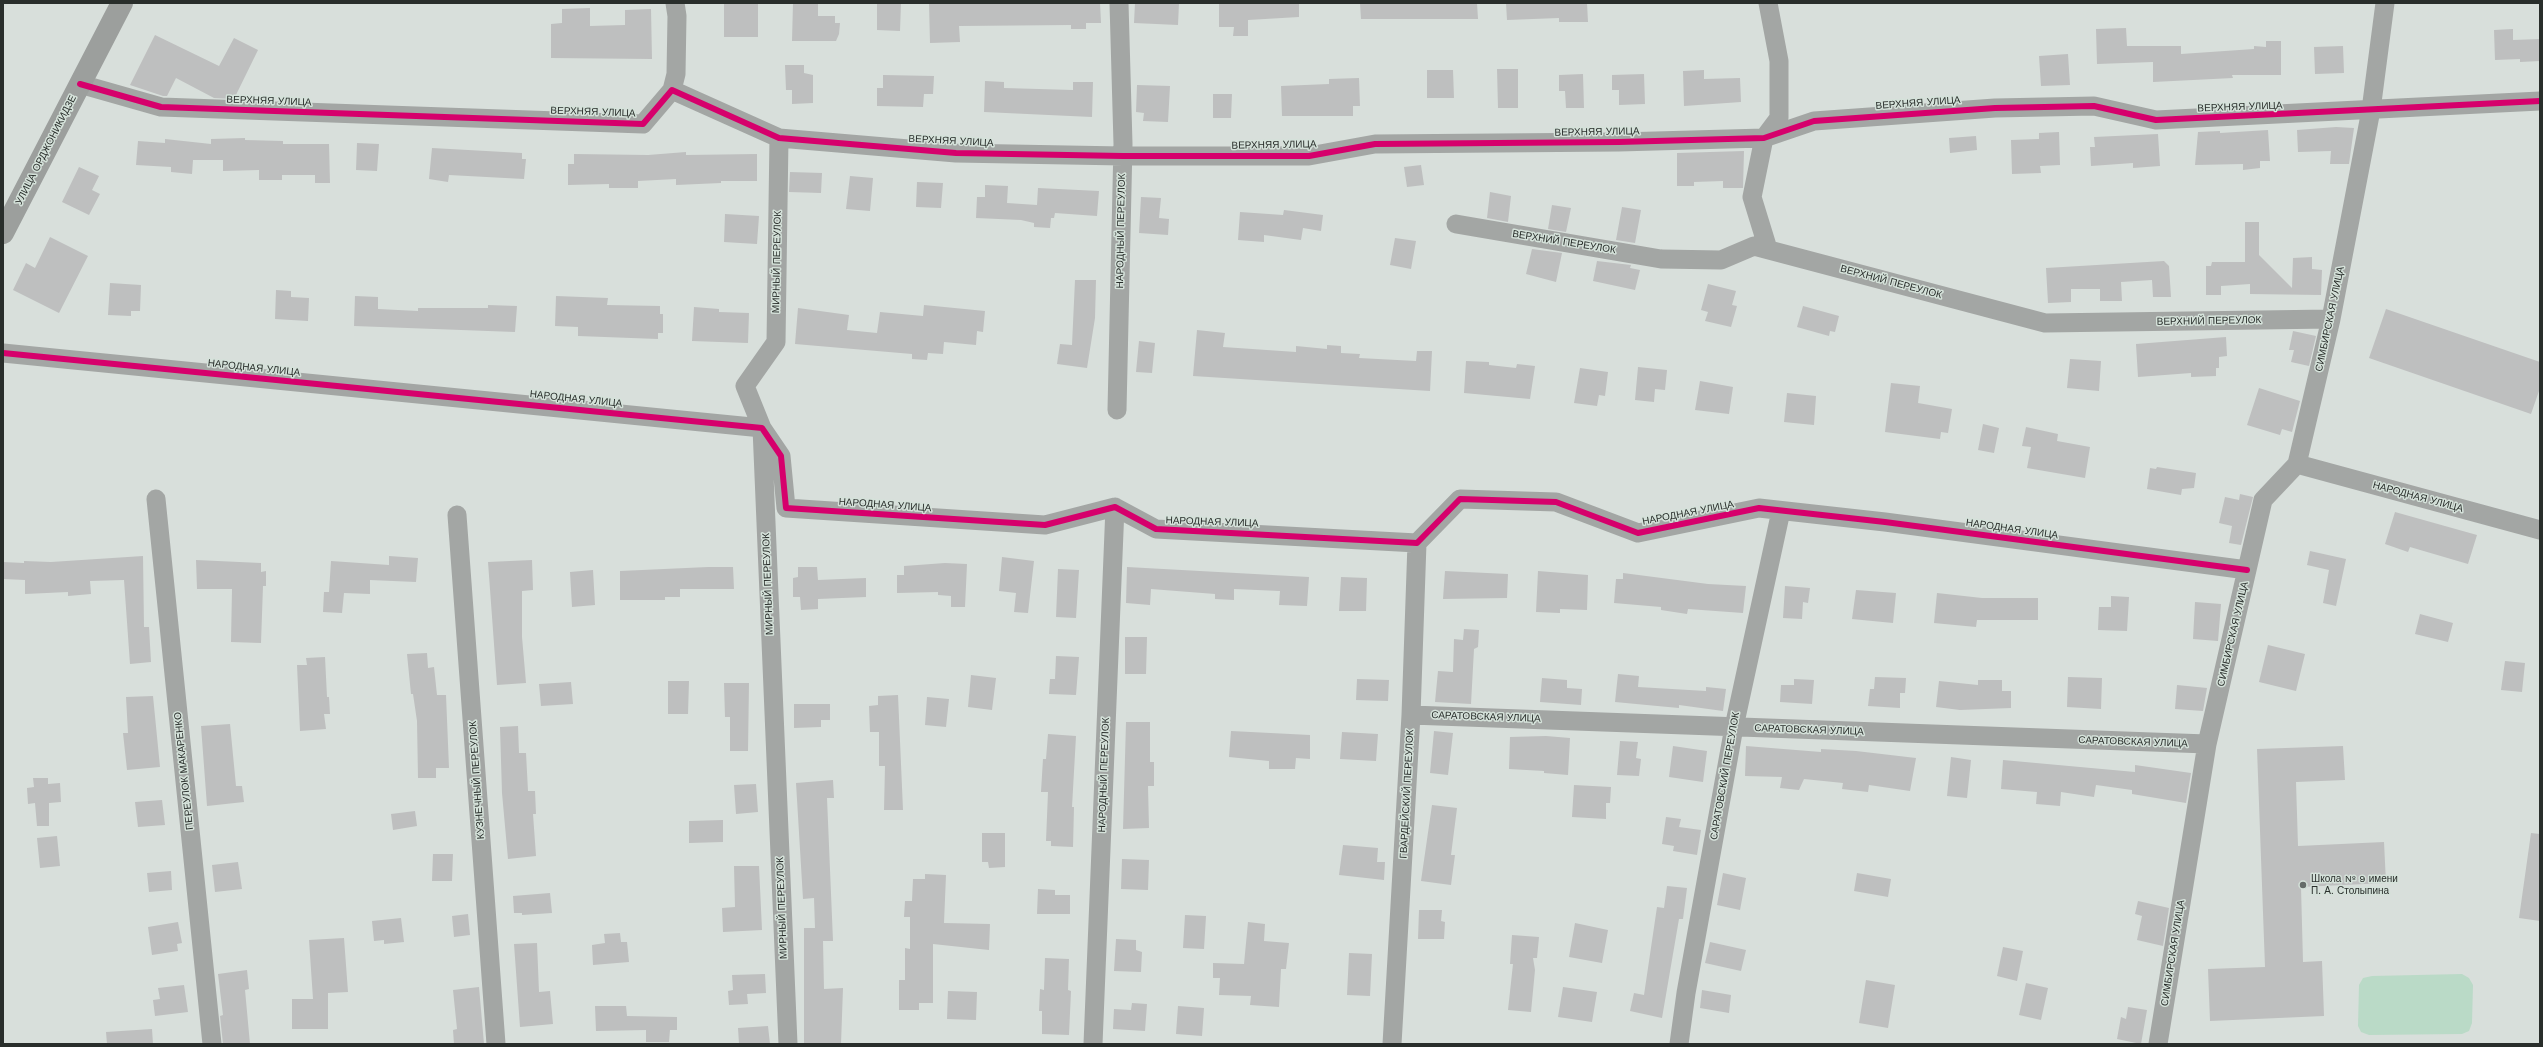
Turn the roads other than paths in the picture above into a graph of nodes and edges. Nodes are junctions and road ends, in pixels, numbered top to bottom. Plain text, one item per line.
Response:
1 (122, 3) edge
2 (675, 3) edge
3 (1119, 3) edge
4 (1768, 3) edge
5 (2385, 3) edge
6 (80, 84) junction
7 (672, 90) junction
8 (2540, 101) edge
9 (2371, 110) junction
10 (779, 138) junction
11 (1764, 138) junction
12 (1123, 156) junction
13 (1456, 224) dead end
14 (3, 234) edge
15 (1768, 250) junction
16 (2331, 319) junction
17 (3, 353) edge
18 (1117, 410) dead end
19 (762, 428) junction
20 (2297, 464) junction
21 (156, 499) dead end
22 (1115, 507) junction
23 (1781, 511) junction
24 (457, 515) dead end
25 (2540, 530) edge
26 (1418, 543) junction
27 (2247, 570) junction
28 (1412, 715) junction
29 (1734, 727) junction
30 (2207, 744) junction
31 (212, 1044) edge
32 (496, 1044) edge
33 (788, 1044) edge
34 (1092, 1044) edge
35 (1392, 1044) edge
36 (1679, 1044) edge
37 (2158, 1044) edge

1 - 6 main road, УЛИЦА ОРДЖОНИКИДЗЕ
2 - 7 street
3 - 12 street, НАРОДНЫЙ ПЕРЕУЛОК
4 - 11 street
5 - 9 street, СИМБИРСКАЯ УЛИЦА
6 - 7 street, ВЕРХНЯЯ УЛИЦА
6 - 14 main road, УЛИЦА ОРДЖОНИКИДЗЕ
7 - 10 street, ВЕРХНЯЯ УЛИЦА
8 - 9 street, ВЕРХНЯЯ УЛИЦА
9 - 11 street, ВЕРХНЯЯ УЛИЦА
9 - 16 street, СИМБИРСКАЯ УЛИЦА
10 - 12 street, ВЕРХНЯЯ УЛИЦА
10 - 19 street, МИРНЫЙ ПЕРЕУЛОК
11 - 12 street, ВЕРХНЯЯ УЛИЦА
11 - 15 street
12 - 18 street, НАРОДНЫЙ ПЕРЕУЛОК
13 - 15 street, ВЕРХНИЙ ПЕРЕУЛОК
15 - 16 street, ВЕРХНИЙ ПЕРЕУЛОК
16 - 20 street, СИМБИРСКАЯ УЛИЦА
17 - 19 street, НАРОДНАЯ УЛИЦА
19 - 22 street, НАРОДНАЯ УЛИЦА
19 - 33 street, МИРНЫЙ ПЕРЕУЛОК
20 - 25 street, НАРОДНАЯ УЛИЦА
20 - 27 street, СИМБИРСКАЯ УЛИЦА
21 - 31 street, ПЕРЕУЛОК МАКАРЕНКО
22 - 26 street, НАРОДНАЯ УЛИЦА
22 - 34 street, НАРОДНЫЙ ПЕРЕУЛОК
23 - 26 street, НАРОДНАЯ УЛИЦА
23 - 27 street, НАРОДНАЯ УЛИЦА
23 - 29 street, САРАТОВСКИЙ ПЕРЕУЛОК
24 - 32 street, КУЗНЕЧНЫЙ ПЕРЕУЛОК
26 - 28 street, ГВАРДЕЙСКИЙ ПЕРЕУЛОК
27 - 30 street, СИМБИРСКАЯ УЛИЦА
28 - 29 street, САРАТОВСКАЯ УЛИЦА
28 - 35 street, ГВАРДЕЙСКИЙ ПЕРЕУЛОК
29 - 30 street, САРАТОВСКАЯ УЛИЦА
29 - 36 street, САРАТОВСКИЙ ПЕРЕУЛОК
30 - 37 street, СИМБИРСКАЯ УЛИЦА

